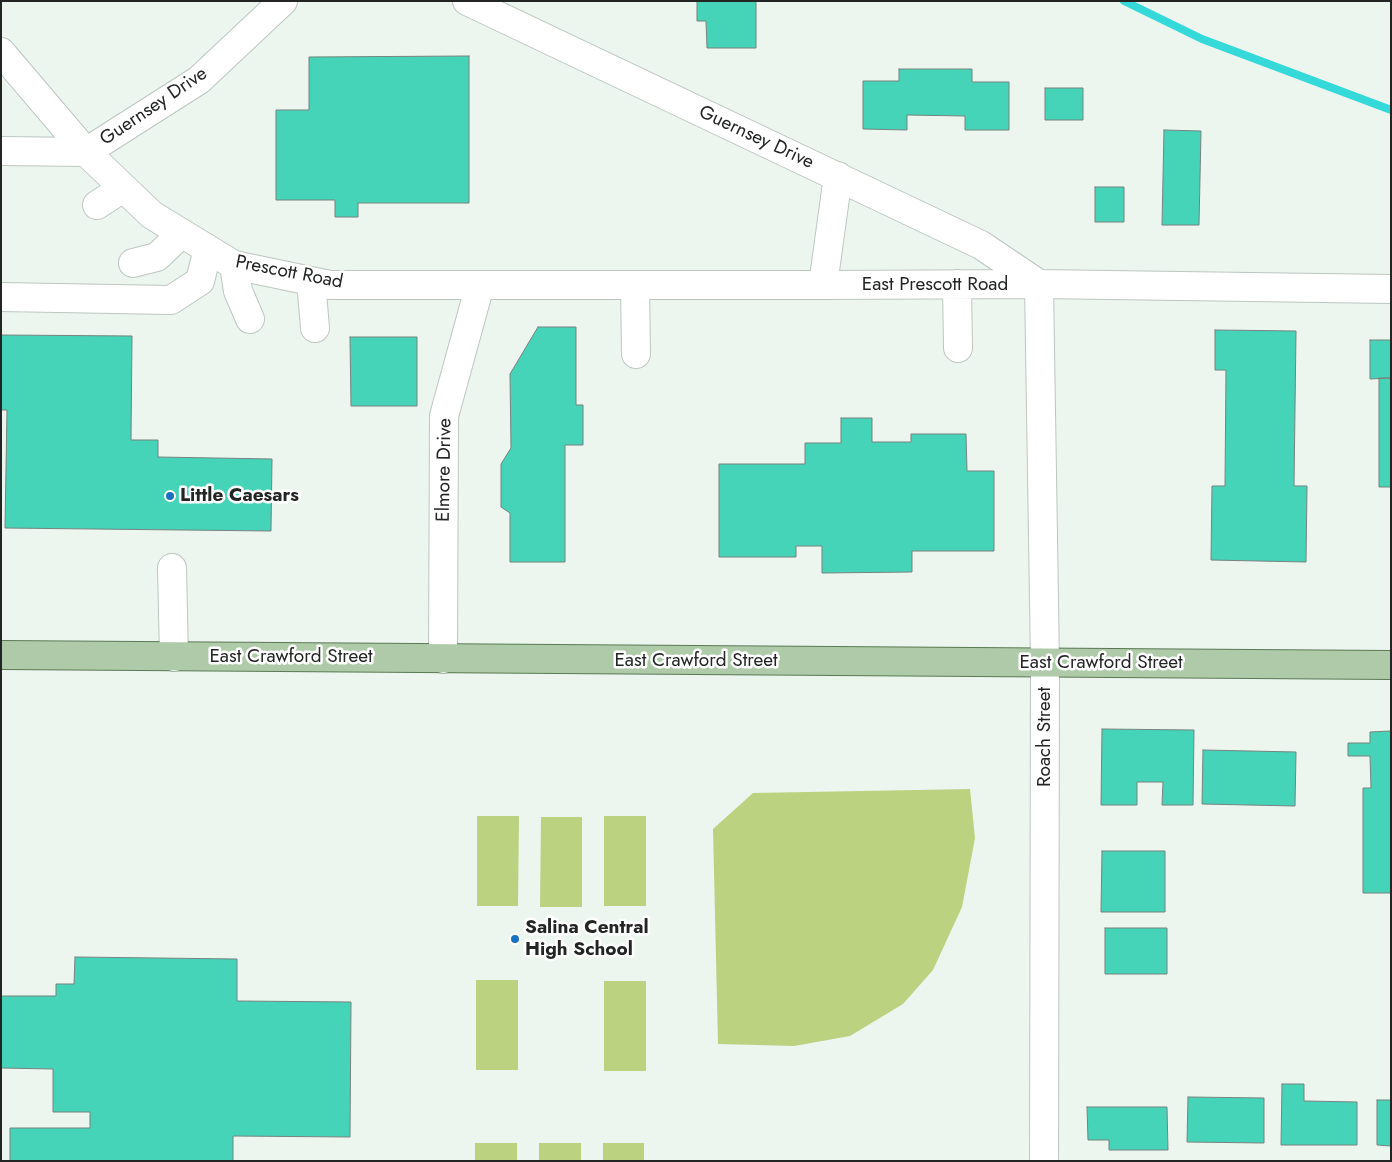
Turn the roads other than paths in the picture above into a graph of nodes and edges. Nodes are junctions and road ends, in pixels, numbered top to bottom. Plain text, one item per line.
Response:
1 (283, 1) edge
2 (467, 1) edge
3 (1, 52) edge
4 (1, 151) edge
5 (86, 152) junction
6 (838, 176) junction
7 (123, 188) junction
8 (97, 205) dead end
9 (182, 233) junction
10 (208, 250) junction
11 (134, 263) dead end
12 (234, 265) junction
13 (311, 281) junction
14 (957, 284) junction
15 (1039, 284) junction
16 (480, 285) junction
17 (635, 285) junction
18 (823, 285) junction
19 (1391, 289) edge
20 (1, 297) edge
21 (250, 319) dead end
22 (315, 328) dead end
23 (958, 348) dead end
24 (636, 354) dead end
25 (172, 568) dead end
26 (1, 655) edge
27 (174, 657) junction
28 (442, 659) junction
29 (1045, 663) junction
30 (1391, 665) edge
31 (1044, 1161) edge

1 - 5 street, Guernsey Drive
2 - 6 street, Guernsey Drive
3 - 5 street, Prescott Road
4 - 5 street, Guernsey Drive
5 - 7 street, Prescott Road
6 - 15 street, Guernsey Drive
6 - 18 street
7 - 8 street
7 - 9 street, Prescott Road
9 - 10 street, Prescott Road
9 - 11 street
10 - 12 street, Prescott Road
10 - 20 street
12 - 13 street, Prescott Road
12 - 21 street
13 - 16 street, Prescott Road
13 - 22 street
14 - 15 street, East Prescott Road
14 - 18 street, East Prescott Road
14 - 23 street
15 - 19 street, East Prescott Road
15 - 29 street, Roach Street
16 - 17 street, East Prescott Road
16 - 28 street, Elmore Drive
17 - 18 street, East Prescott Road
17 - 24 street
25 - 27 street
26 - 27 main road, East Crawford Street
27 - 28 main road, East Crawford Street
28 - 29 main road, East Crawford Street
29 - 30 main road, East Crawford Street
29 - 31 street, Roach Street

